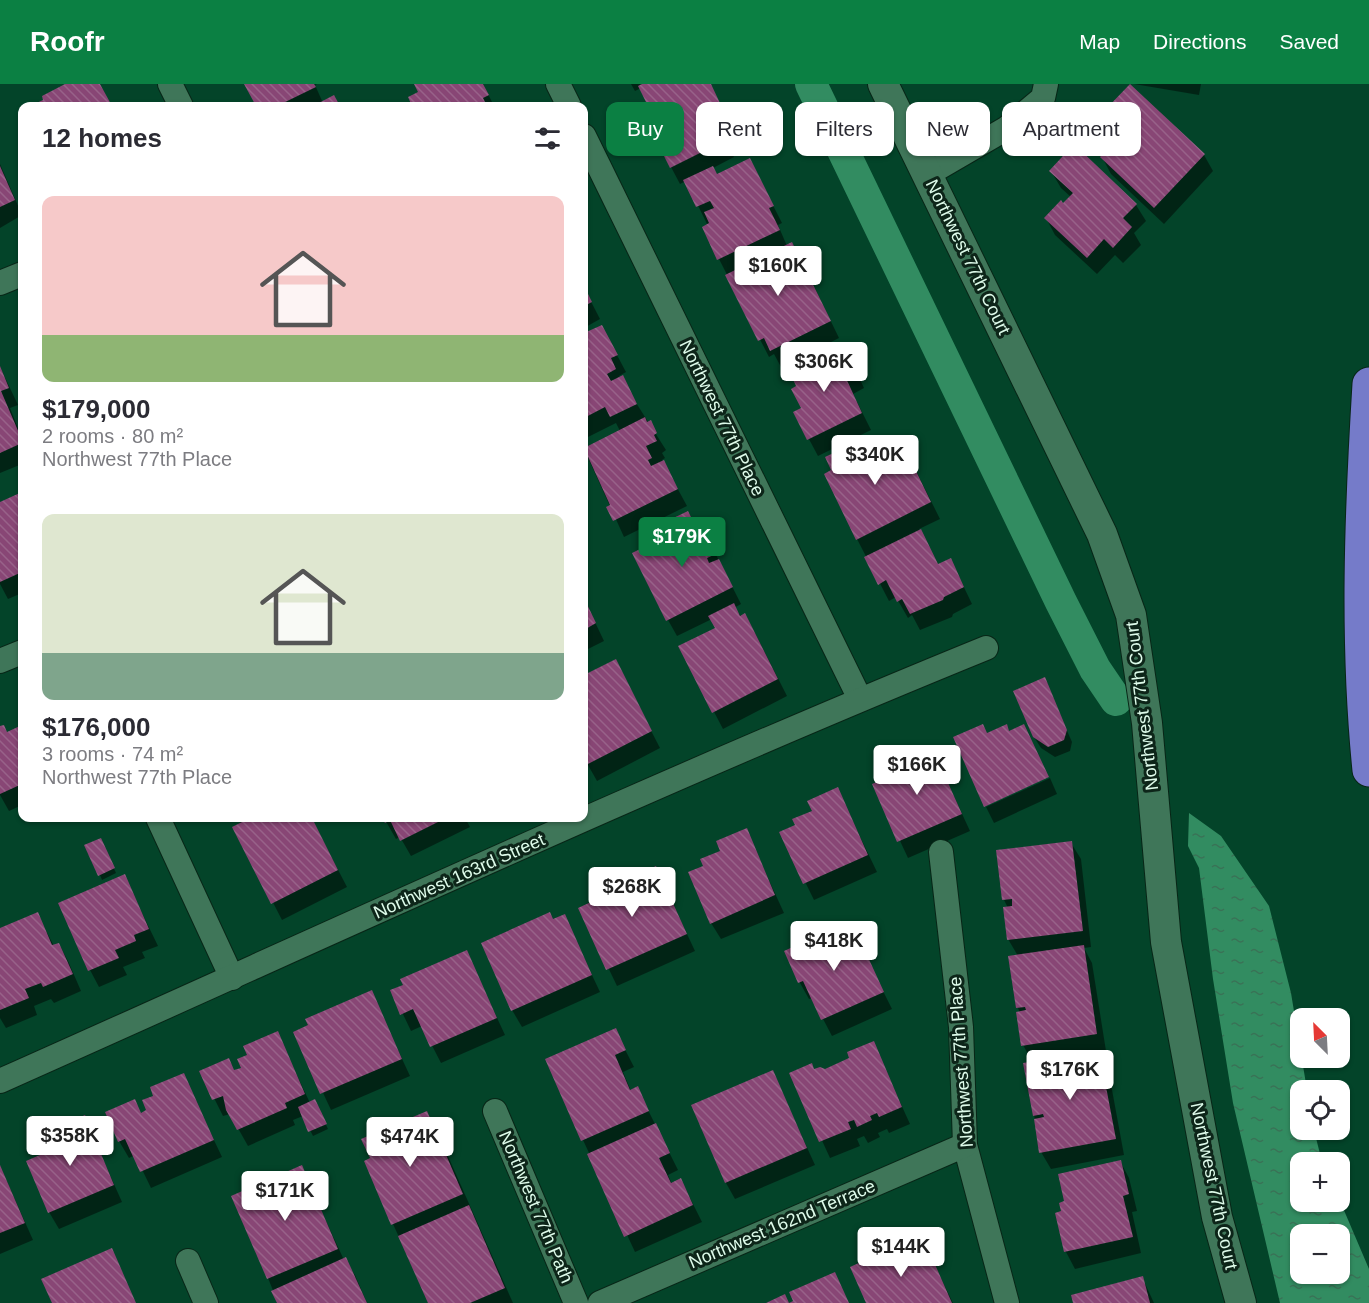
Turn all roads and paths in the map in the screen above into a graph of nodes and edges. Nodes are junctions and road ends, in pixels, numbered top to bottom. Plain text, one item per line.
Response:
1 (170, 84) edge
2 (558, 84) edge
3 (884, 84) edge
4 (1045, 91) edge
5 (179, 102) edge
6 (567, 102) edge
7 (588, 144) edge
8 (928, 174) junction
9 (18, 276) edge
10 (0, 283) edge
11 (1369, 384) edge
12 (986, 648) dead end
13 (18, 654) edge
14 (0, 662) edge
15 (860, 699) junction
16 (1369, 770) edge
17 (588, 808) edge
18 (160, 822) edge
19 (541, 827) edge
20 (941, 852) dead end
21 (231, 978) junction
22 (0, 1081) edge
23 (495, 1111) dead end
24 (965, 1145) junction
25 (188, 1261) dead end
26 (206, 1303) edge
27 (576, 1303) edge
28 (600, 1303) edge
29 (1007, 1303) edge
30 (1241, 1303) edge

1 - 5 street
2 - 6 street
3 - 8 street, Northwest 77th Court
4 - 8 street
7 - 15 street, Northwest 77th Place
8 - 30 street, Northwest 77th Court
9 - 10 street
11 - 16 highway
12 - 15 street, Northwest 163rd Street
13 - 14 street
15 - 17 street, Northwest 163rd Street
18 - 21 street
19 - 21 street, Northwest 163rd Street
20 - 24 street, Northwest 77th Place
21 - 22 street, Northwest 163rd Street
23 - 27 street, Northwest 77th Path
24 - 28 street, Northwest 162nd Terrace
24 - 29 street, Northwest 77th Place
25 - 26 street

